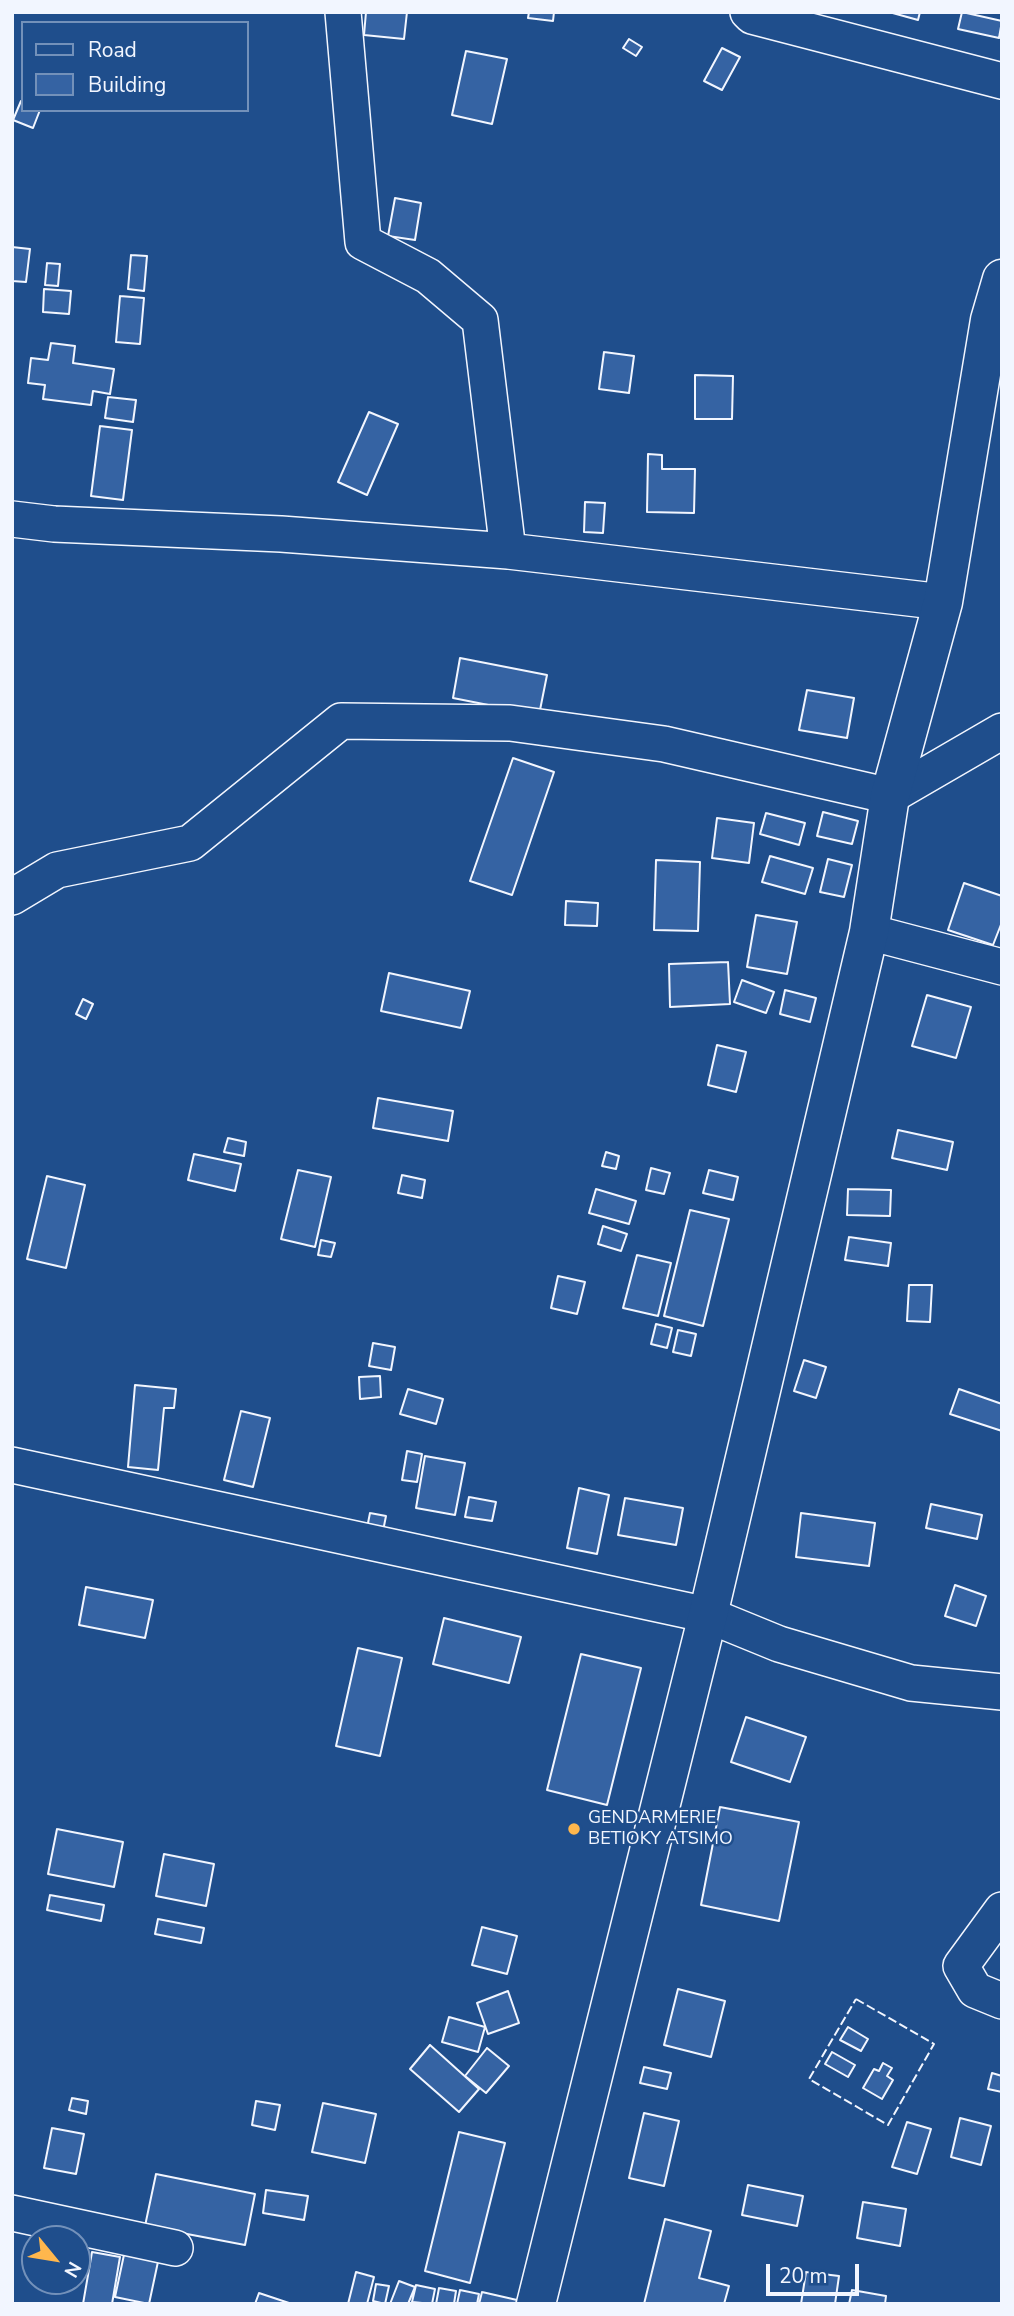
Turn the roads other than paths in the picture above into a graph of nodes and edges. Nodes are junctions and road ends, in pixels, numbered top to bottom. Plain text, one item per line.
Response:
1 (343, 12) edge
2 (748, 12) edge
3 (1002, 81) edge
4 (1002, 279) edge
5 (12, 519) edge
6 (508, 551) junction
7 (943, 602) junction
8 (1002, 732) edge
9 (890, 796) junction
10 (12, 897) edge
11 (869, 932) junction
12 (1002, 967) edge
13 (12, 1465) edge
14 (708, 1615) junction
15 (1002, 1692) edge
16 (1002, 1910) edge
17 (1002, 2001) edge
18 (12, 2213) edge
19 (175, 2248) dead end
20 (536, 2304) edge

1 - 6 street
2 - 3 street
4 - 7 main road
5 - 6 street
6 - 7 street
7 - 9 main road
8 - 9 street
9 - 10 street
9 - 11 main road
11 - 12 street
11 - 14 main road
13 - 14 street
14 - 15 street
14 - 20 main road
16 - 17 street
18 - 19 street

